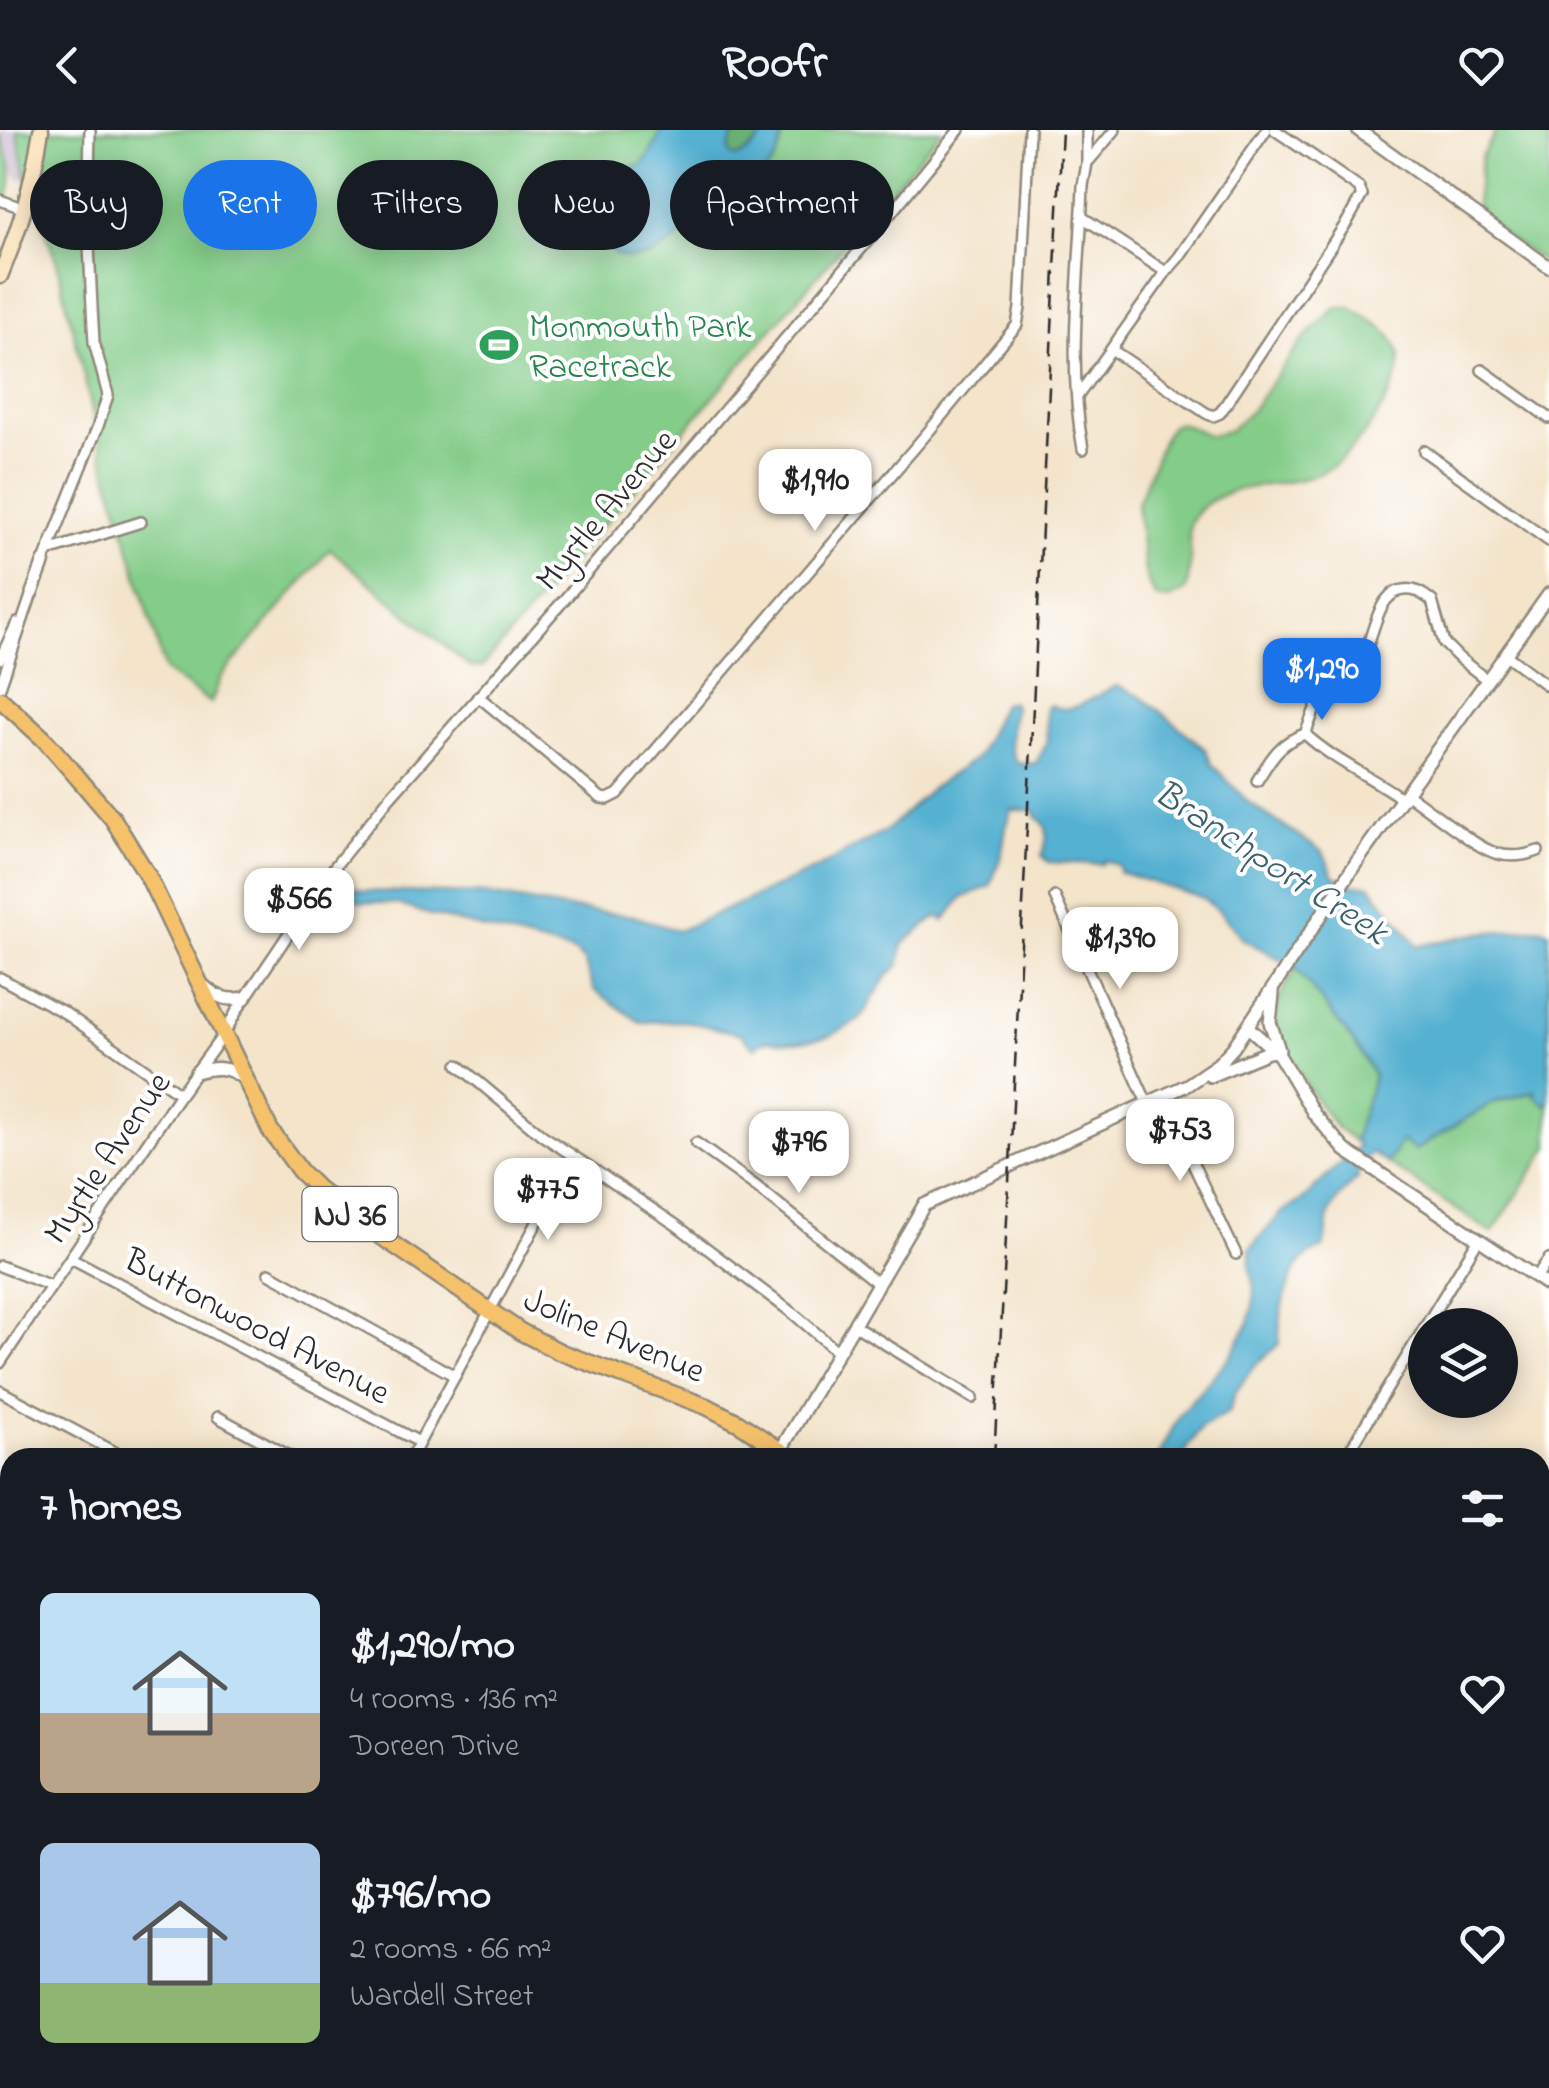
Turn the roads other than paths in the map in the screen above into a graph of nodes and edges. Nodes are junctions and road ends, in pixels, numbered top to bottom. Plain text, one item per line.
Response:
1 (40, 130) edge
2 (90, 130) edge
3 (959, 130) edge
4 (1029, 130) edge
5 (1087, 130) edge
6 (1115, 130) edge
7 (1266, 130) edge
8 (1275, 130) edge
9 (1358, 130) edge
10 (1087, 163) junction
11 (0, 200) edge
12 (26, 209) junction
13 (1082, 216) junction
14 (1549, 267) edge
15 (1166, 272) junction
16 (0, 276) edge
17 (1112, 350) junction
18 (1482, 370) dead end
19 (1077, 396) junction
20 (1549, 418) edge
21 (1083, 449) dead end
22 (1424, 451) dead end
23 (141, 522) dead end
24 (1549, 542) edge
25 (46, 556) junction
26 (32, 594) junction
27 (1548, 599) edge
28 (1506, 655) junction
29 (0, 659) edge
30 (1487, 680) junction
31 (0, 687) edge
32 (1549, 687) edge
33 (478, 696) junction
34 (0, 700) edge
35 (0, 715) edge
36 (1304, 734) junction
37 (79, 779) junction
38 (1257, 782) dead end
39 (1403, 796) junction
40 (1538, 852) dead end
41 (1056, 897) dead end
42 (0, 978) edge
43 (1278, 980) junction
44 (200, 982) junction
45 (245, 998) junction
46 (1248, 1027) junction
47 (224, 1034) junction
48 (1276, 1051) junction
49 (458, 1066) dead end
50 (1290, 1071) junction
51 (196, 1072) junction
52 (247, 1081) junction
53 (1188, 1085) junction
54 (180, 1094) junction
55 (1161, 1097) junction
56 (1148, 1103) junction
57 (696, 1143) dead end
58 (572, 1157) junction
59 (1478, 1240) junction
60 (1236, 1254) dead end
61 (71, 1258) junction
62 (1549, 1258) edge
63 (0, 1266) edge
64 (269, 1273) dead end
65 (1536, 1277) junction
66 (877, 1283) junction
67 (51, 1286) junction
68 (1549, 1286) edge
69 (490, 1311) junction
70 (854, 1325) junction
71 (838, 1352) junction
72 (0, 1362) edge
73 (454, 1376) junction
74 (0, 1391) edge
75 (972, 1398) dead end
76 (218, 1418) dead end
77 (419, 1442) junction
78 (107, 1448) edge
79 (274, 1448) edge
80 (416, 1448) edge
81 (772, 1448) edge
82 (787, 1448) edge
83 (1351, 1448) edge

1 - 12 main road
2 - 25 street
3 - 33 street, Myrtle Avenue
4 - 33 street
5 - 10 street
6 - 10 street
7 - 15 street
8 - 17 street
9 - 14 street
10 - 13 street
11 - 12 street
12 - 16 main road
13 - 15 street
13 - 19 street
15 - 17 street
17 - 19 street
18 - 20 street
19 - 21 street
22 - 24 street
23 - 25 street
25 - 26 street
26 - 29 street
26 - 31 street
27 - 28 street
28 - 30 street
28 - 32 street
30 - 36 street
30 - 39 street
33 - 45 street, Myrtle Avenue
34 - 37 main road, NJ 36
35 - 37 main road, NJ 36
36 - 38 street
36 - 39 street
37 - 44 main road, Joline Avenue / NJ 36
39 - 40 street
39 - 43 street
41 - 56 street
42 - 54 street
43 - 46 street
43 - 50 street
44 - 45 street
44 - 47 main road, Joline Avenue / NJ 36
45 - 47 street, Myrtle Avenue
46 - 48 street
46 - 53 street
47 - 51 street, Myrtle Avenue
47 - 52 main road, Joline Avenue / NJ 36
48 - 50 street
48 - 53 street
49 - 58 street
50 - 59 street
51 - 52 street
51 - 54 street, Myrtle Avenue
52 - 69 main road, Joline Avenue / NJ 36
53 - 55 street
54 - 61 street, Myrtle Avenue
55 - 56 street
55 - 60 street
56 - 66 street
57 - 66 street
58 - 69 street
58 - 71 street
59 - 65 street
59 - 83 street
61 - 67 street, Myrtle Avenue
61 - 77 street, Buttonwood Avenue
62 - 65 street
63 - 67 street
64 - 73 street
65 - 68 street
66 - 70 street
67 - 72 street, Myrtle Avenue
69 - 73 street
69 - 81 main road, Joline Avenue / NJ 36
70 - 71 street
70 - 75 street
71 - 82 street
73 - 77 street
74 - 78 street
76 - 79 street
77 - 80 street

